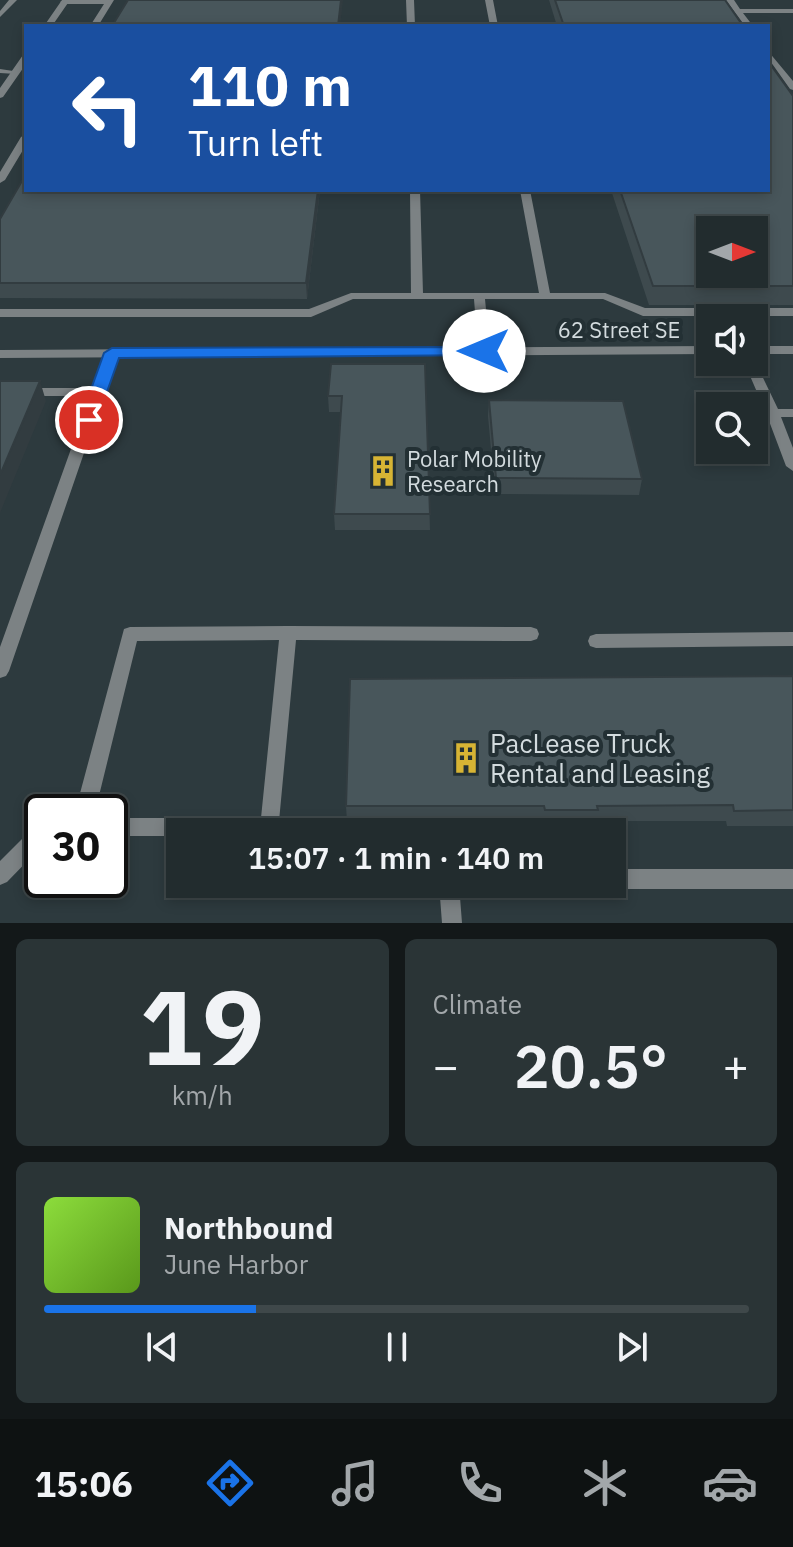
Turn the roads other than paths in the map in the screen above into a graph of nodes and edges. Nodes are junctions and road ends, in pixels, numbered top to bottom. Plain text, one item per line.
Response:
1 (13, 0) edge
2 (410, 0) edge
3 (489, 0) edge
4 (730, 0) edge
5 (65, 1) edge
6 (110, 1) edge
7 (738, 11) junction
8 (793, 11) edge
9 (0, 15) edge
10 (49, 24) edge
11 (95, 24) edge
12 (411, 24) edge
13 (494, 24) edge
14 (748, 24) edge
15 (770, 56) edge
16 (24, 60) edge
17 (0, 71) edge
18 (16, 72) junction
19 (793, 87) edge
20 (0, 95) edge
21 (24, 140) edge
22 (1, 177) edge
23 (415, 192) edge
24 (525, 192) edge
25 (417, 296) junction
26 (479, 296) junction
27 (545, 296) junction
28 (793, 312) edge
29 (0, 313) edge
30 (696, 350) edge
31 (768, 350) edge
32 (793, 350) edge
33 (484, 351) junction
34 (112, 353) junction
35 (0, 354) edge
36 (756, 376) edge
37 (0, 392) edge
38 (99, 392) junction
39 (773, 413) junction
40 (793, 413) edge
41 (793, 466) edge
42 (288, 633) junction
43 (531, 634) dead end
44 (793, 639) edge
45 (596, 641) dead end
46 (0, 671) edge
47 (90, 794) edge
48 (128, 827) edge
49 (24, 850) edge
50 (0, 875) edge
51 (626, 879) edge
52 (793, 879) edge
53 (450, 898) edge
54 (452, 923) edge

1 - 9 lane
2 - 12 lane
3 - 13 lane
4 - 7 lane
5 - 6 lane
5 - 10 street
6 - 11 lane
7 - 8 lane
7 - 14 lane
15 - 19 lane
16 - 18 street
17 - 18 lane
18 - 20 street
21 - 22 lane
23 - 25 lane
24 - 27 lane
25 - 26 lane
25 - 29 lane
26 - 27 lane
26 - 33 lane
27 - 28 lane
30 - 33 street, 62 Street SE
31 - 32 street
33 - 34 street, 62 Street SE
34 - 35 street, 62 Street SE
34 - 38 lane
36 - 39 lane
37 - 38 lane
38 - 46 lane
39 - 40 lane
39 - 41 lane
42 - 43 lane
42 - 47 lane
42 - 48 lane
44 - 45 lane
49 - 50 lane
51 - 52 lane
53 - 54 lane

